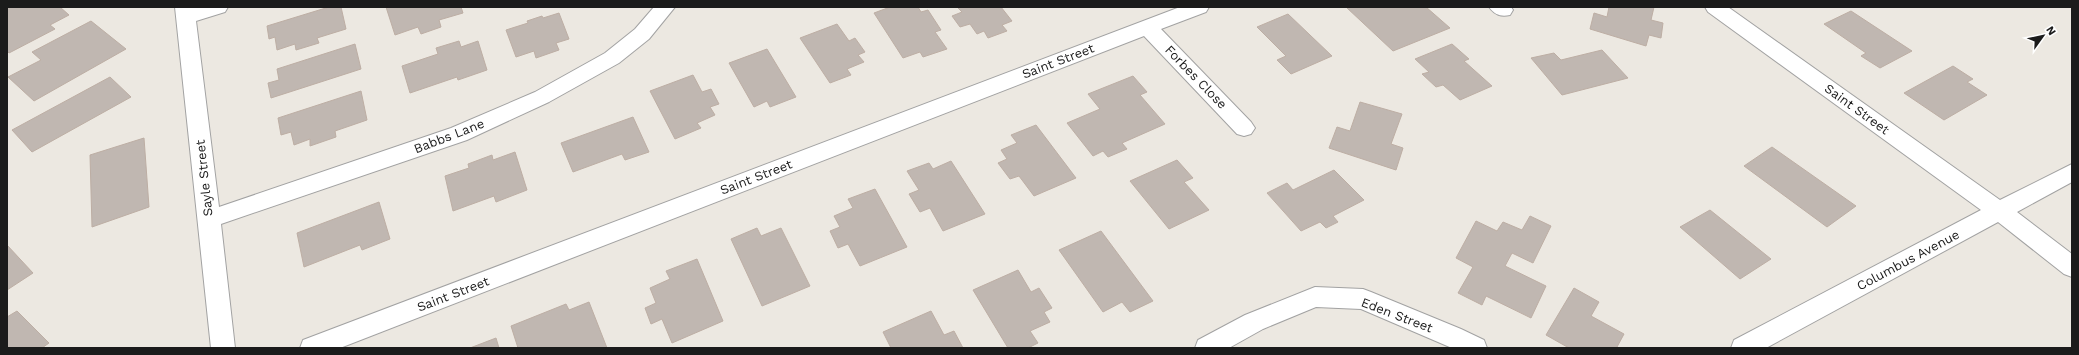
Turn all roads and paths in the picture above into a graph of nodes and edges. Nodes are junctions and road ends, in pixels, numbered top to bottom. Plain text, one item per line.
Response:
1 (218, 7) edge
2 (665, 7) edge
3 (1199, 7) edge
4 (1715, 7) edge
5 (186, 12) edge
6 (1147, 27) junction
7 (1244, 128) dead end
8 (2072, 172) edge
9 (1999, 211) junction
10 (209, 218) junction
11 (2072, 267) edge
12 (223, 348) edge
13 (312, 348) edge
14 (1207, 348) edge
15 (1474, 348) edge
16 (1743, 348) edge

1 - 5 street
2 - 10 street, Babbs Lane
3 - 6 street, Saint Street
4 - 9 street, Saint Street
5 - 10 street, Sayle Street
6 - 7 street, Forbes Close
6 - 13 street, Saint Street
8 - 9 street, Columbus Avenue
9 - 11 street, Saint Street
9 - 16 street, Columbus Avenue
10 - 12 street, Sayle Street
14 - 15 street, Eden Street

